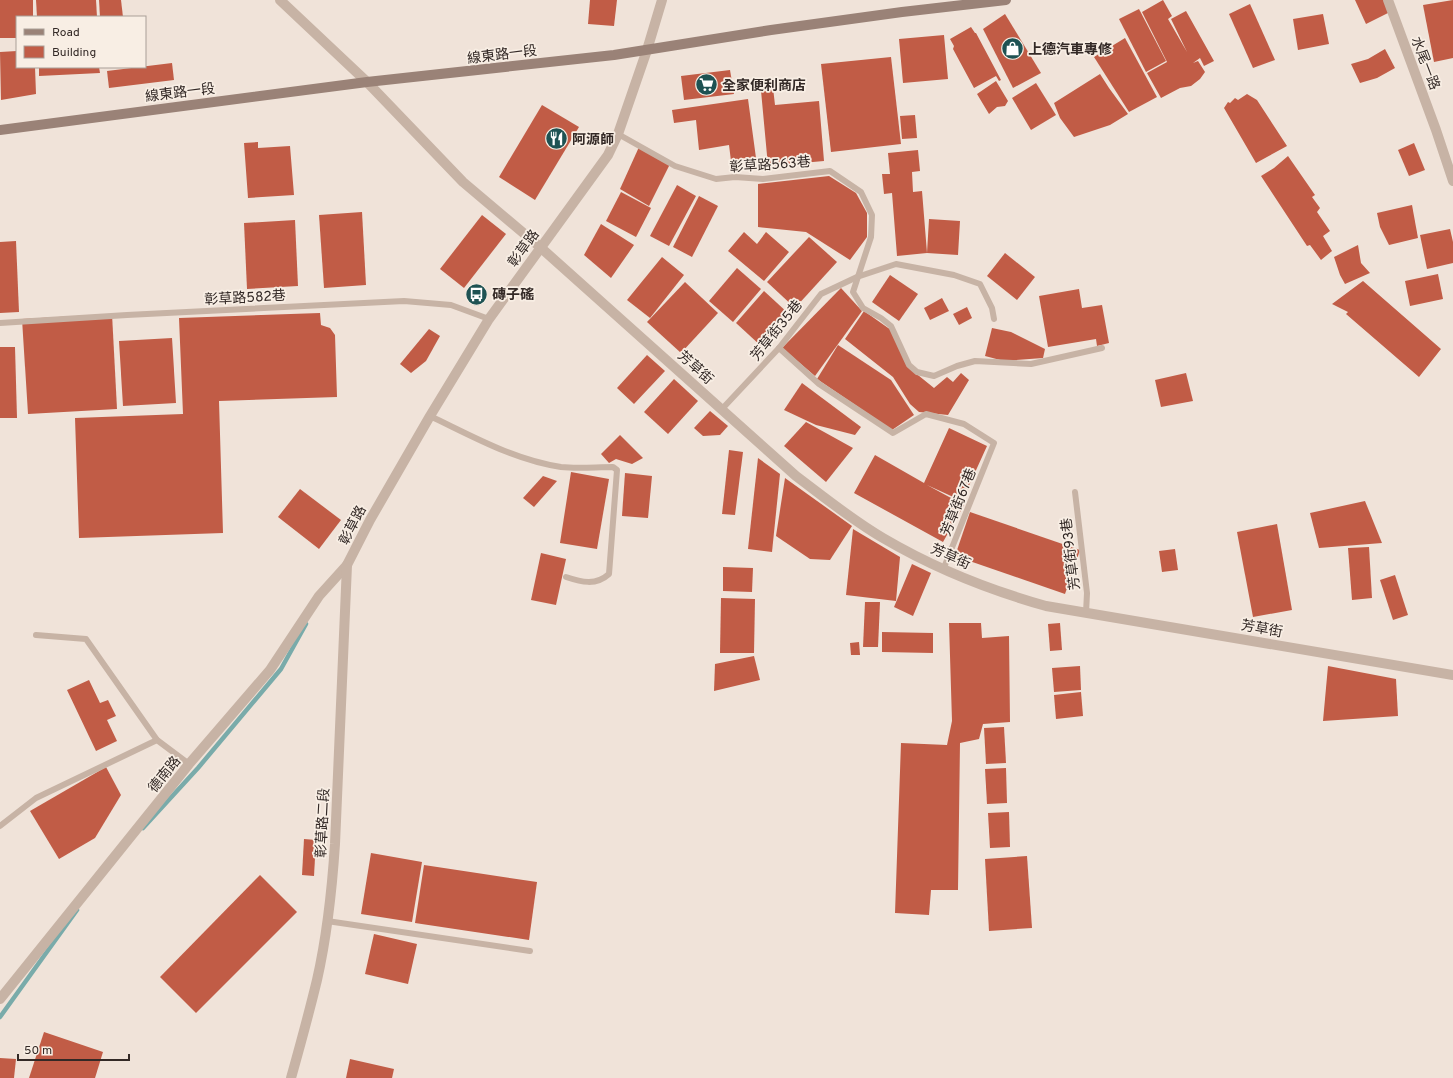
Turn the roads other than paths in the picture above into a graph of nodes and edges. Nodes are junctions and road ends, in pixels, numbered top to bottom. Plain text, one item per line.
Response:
1 (280, 0) edge
2 (662, 0) edge
3 (1006, 0) edge
4 (1388, 0) edge
5 (647, 50) junction
6 (367, 82) junction
7 (0, 130) edge
8 (618, 134) junction
9 (1453, 181) edge
10 (540, 247) junction
11 (857, 277) junction
12 (489, 319) junction
13 (994, 319) dead end
14 (0, 323) edge
15 (780, 348) junction
16 (1102, 348) dead end
17 (722, 409) junction
18 (430, 416) junction
19 (1075, 492) dead end
20 (347, 565) junction
21 (943, 570) junction
22 (566, 577) dead end
23 (1086, 613) junction
24 (36, 635) dead end
25 (1453, 675) edge
26 (157, 740) junction
27 (189, 764) junction
28 (0, 826) edge
29 (327, 922) junction
30 (530, 951) dead end
31 (0, 999) edge
32 (291, 1078) edge

1 - 6 street, 芳草街
2 - 5 street, 彰草路
3 - 5 main road, 線東路一段
4 - 9 street, 水尾一路
5 - 6 main road, 線東路一段
5 - 8 street, 彰草路
6 - 7 main road, 線東路一段
6 - 10 street, 芳草街
8 - 10 street, 彰草路
8 - 11 lane, 彰草路563巷
10 - 12 street, 彰草路
10 - 17 street, 芳草街
11 - 13 lane, 芳草街35巷
11 - 15 lane, 芳草街35巷
11 - 16 lane, 彰草路563巷
12 - 14 lane, 彰草路582巷
12 - 18 street, 彰草路
15 - 17 lane, 芳草街35巷
15 - 21 lane, 芳草街67巷
17 - 21 street, 芳草街
18 - 20 street, 彰草路
18 - 22 lane
19 - 23 lane, 芳草街93巷
20 - 27 street, 德南路
20 - 29 street, 彰草路二段
21 - 23 street, 芳草街
23 - 25 street, 芳草街
24 - 26 lane
26 - 27 lane
26 - 28 lane
27 - 31 street, 德南路
29 - 30 lane
29 - 32 street, 彰草路二段

